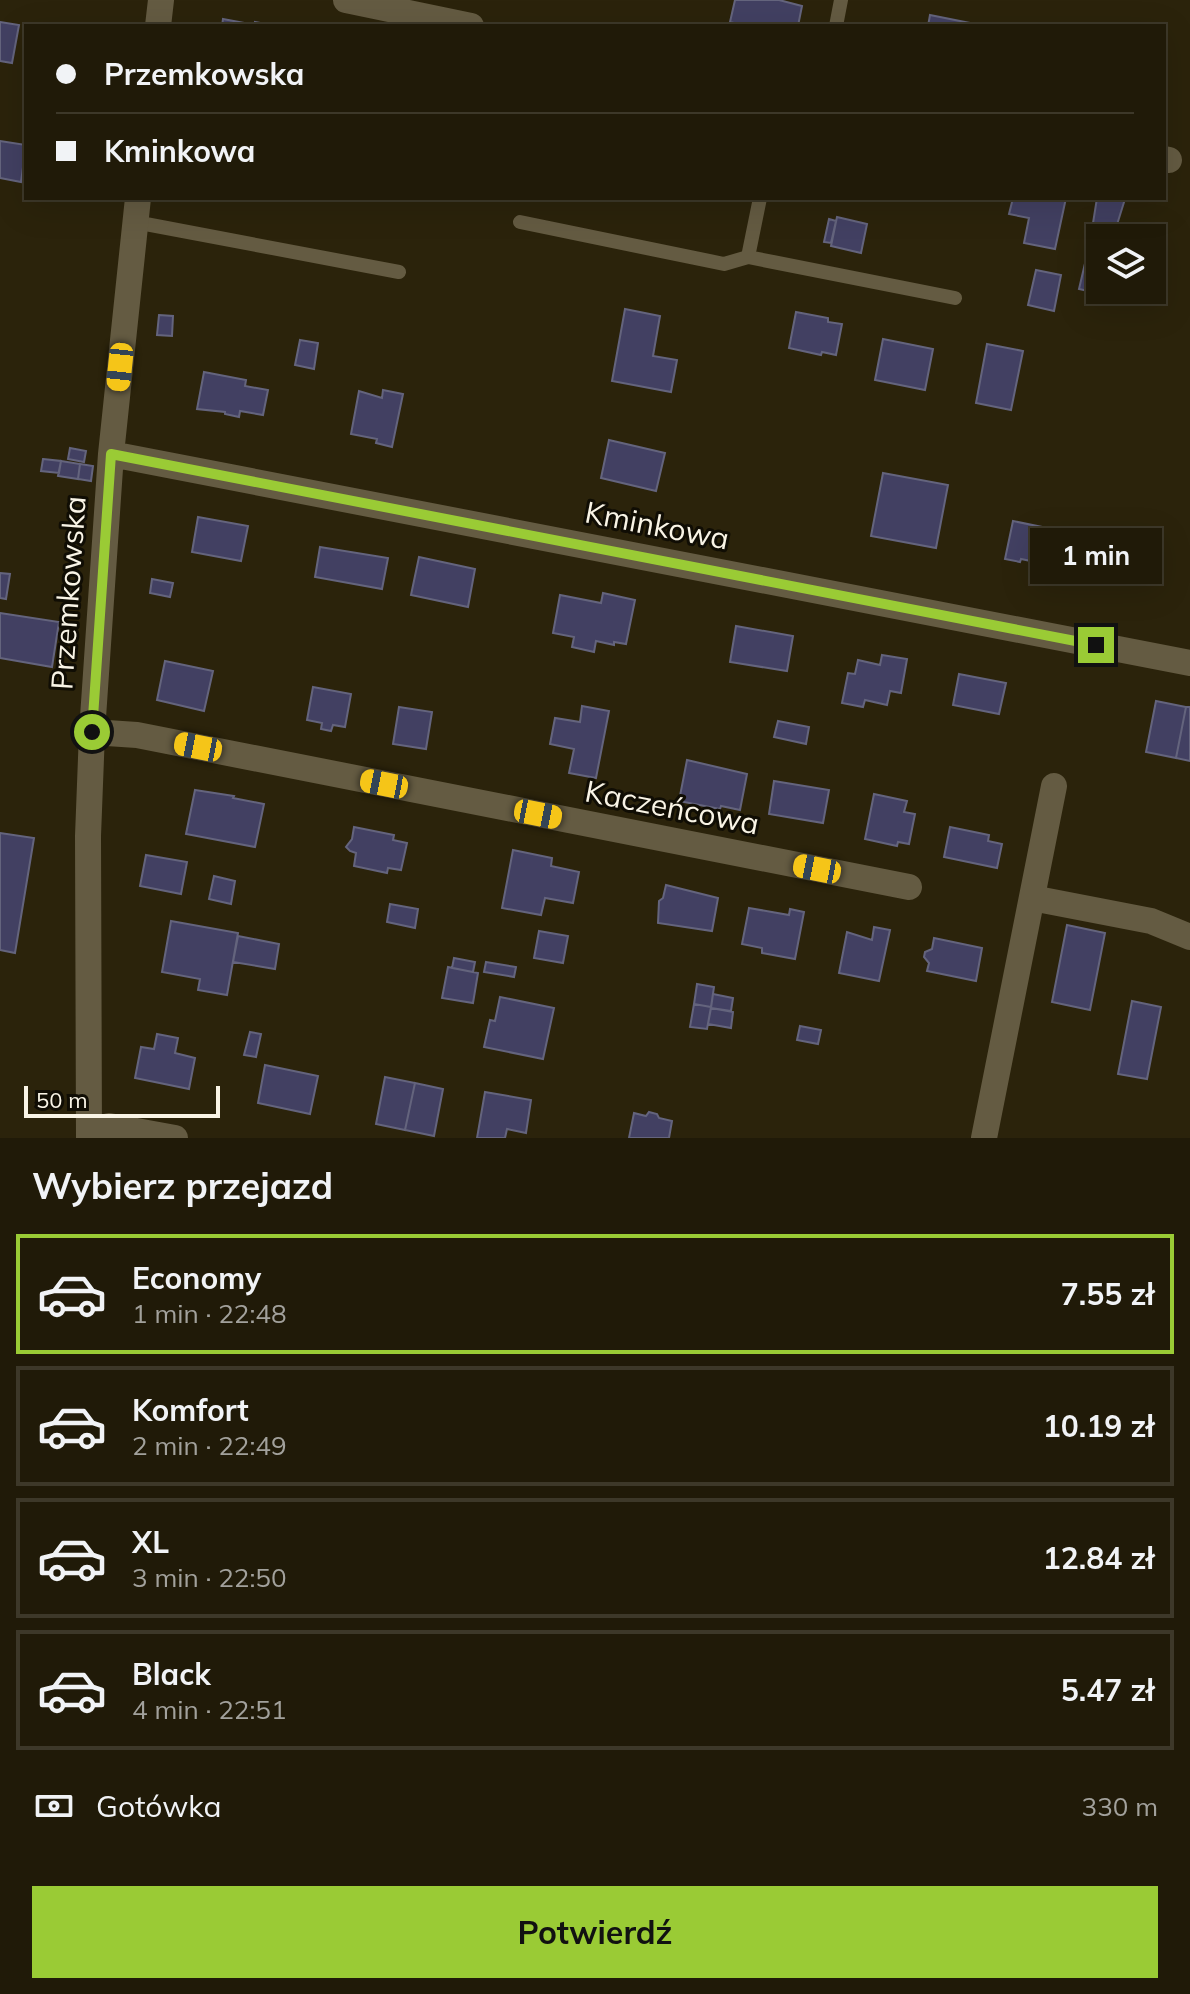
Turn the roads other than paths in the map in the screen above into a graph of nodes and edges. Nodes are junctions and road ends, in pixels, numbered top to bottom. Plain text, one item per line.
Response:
1 (161, 0) edge
2 (346, 0) edge
3 (841, 0) edge
4 (158, 24) edge
5 (461, 24) edge
6 (836, 24) edge
7 (760, 200) edge
8 (136, 210) edge
9 (520, 222) dead end
10 (748, 257) junction
11 (399, 272) dead end
12 (955, 298) dead end
13 (111, 454) junction
14 (1190, 663) edge
15 (92, 732) junction
16 (1054, 786) dead end
17 (909, 887) dead end
18 (1032, 898) junction
19 (1190, 937) edge
20 (89, 1135) edge
21 (175, 1138) edge
22 (984, 1138) edge

1 - 4 street
2 - 5 street
3 - 6 lane
7 - 10 lane
8 - 11 lane
8 - 13 street, Przemkowska
9 - 10 lane
10 - 12 lane
13 - 14 street, Kminkowa
13 - 15 street, Przemkowska
15 - 17 street, Kaczeńcowa
15 - 20 street, Przemkowska
16 - 18 street
18 - 19 street
18 - 22 street
20 - 21 street

